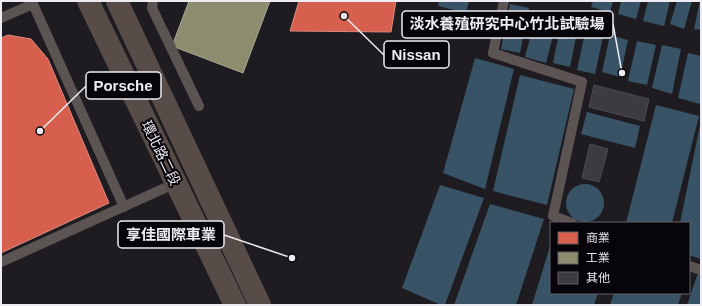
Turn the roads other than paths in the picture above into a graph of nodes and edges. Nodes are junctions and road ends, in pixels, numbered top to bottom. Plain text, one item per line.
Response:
1 (88, 1) edge
2 (117, 1) edge
3 (153, 1) edge
4 (504, 1) edge
5 (1, 18) edge
6 (199, 106) dead end
7 (176, 183) junction
8 (124, 207) junction
9 (569, 222) edge
10 (1, 262) edge
11 (690, 266) edge
12 (701, 270) edge
13 (235, 305) edge
14 (260, 305) edge

1 - 7 street, 環北路二段
2 - 14 street, 環北路二段
3 - 6 lane
4 - 9 lane
5 - 8 lane
7 - 8 lane
7 - 13 street, 環北路二段
8 - 10 lane
11 - 12 lane

